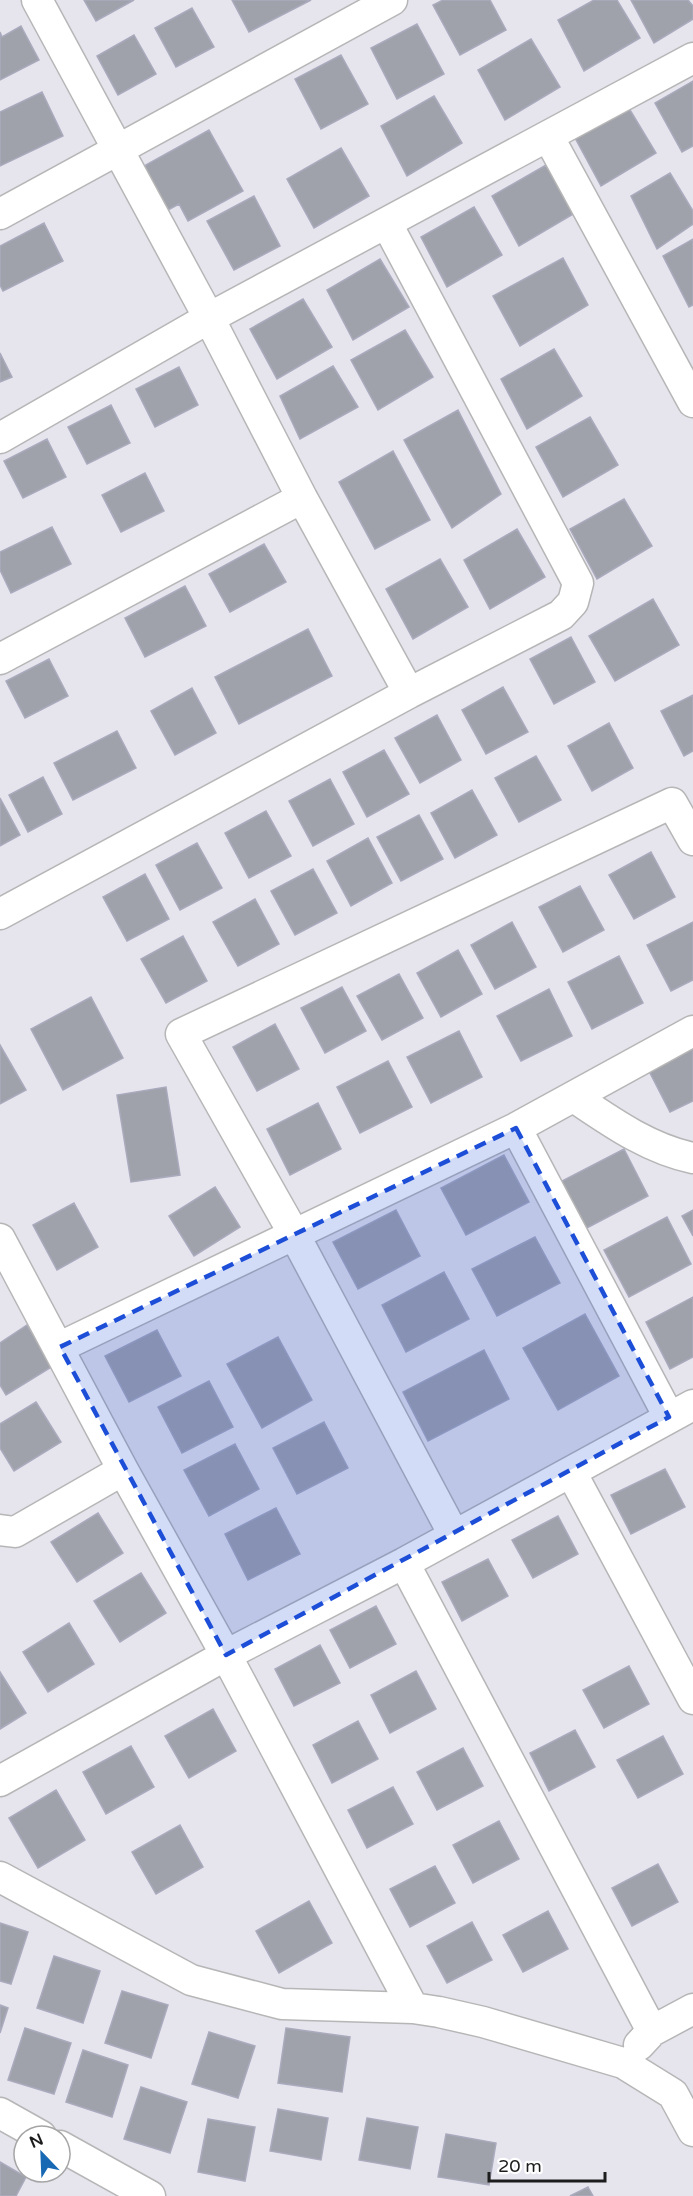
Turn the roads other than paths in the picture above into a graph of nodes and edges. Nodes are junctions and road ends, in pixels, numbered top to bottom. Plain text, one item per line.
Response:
1 (38, 0) edge
2 (392, 0) edge
3 (693, 58) edge
4 (548, 136) junction
5 (117, 151) junction
6 (0, 214) edge
7 (387, 224) junction
8 (209, 318) junction
9 (693, 402) edge
10 (0, 438) edge
11 (302, 498) junction
12 (0, 659) edge
13 (409, 693) junction
14 (693, 840) edge
15 (0, 914) edge
16 (693, 1031) edge
17 (574, 1097) junction
18 (516, 1128) junction
19 (693, 1158) edge
20 (294, 1234) junction
21 (0, 1239) edge
22 (60, 1347) junction
23 (681, 1411) edge
24 (123, 1470) junction
25 (571, 1472) junction
26 (0, 1530) edge
27 (454, 1535) junction
28 (404, 1563) junction
29 (226, 1654) junction
30 (693, 1699) edge
31 (0, 1781) edge
32 (0, 1877) edge
33 (413, 2008) junction
34 (693, 2009) edge
35 (652, 2031) junction
36 (623, 2063) junction
37 (0, 2113) edge
38 (20, 2124) edge
39 (693, 2131) edge
40 (72, 2153) edge
41 (150, 2196) edge

1 - 5 street
2 - 5 street
3 - 4 street
4 - 7 street
4 - 9 street
5 - 6 street
5 - 8 street
7 - 8 street
7 - 13 street
8 - 10 street
8 - 11 street
11 - 12 street
11 - 13 street
13 - 15 street
14 - 20 street
16 - 17 street
17 - 18 street
17 - 19 street
18 - 20 street
18 - 23 street
20 - 22 street
20 - 27 street
21 - 22 street
22 - 24 street
23 - 25 street
24 - 26 street
24 - 29 street
25 - 27 street
25 - 30 street
27 - 28 street
28 - 29 street
28 - 35 street
29 - 31 street
29 - 33 street
32 - 33 street
33 - 36 street
34 - 35 street
35 - 36 street
36 - 39 street
37 - 38 street
40 - 41 street

